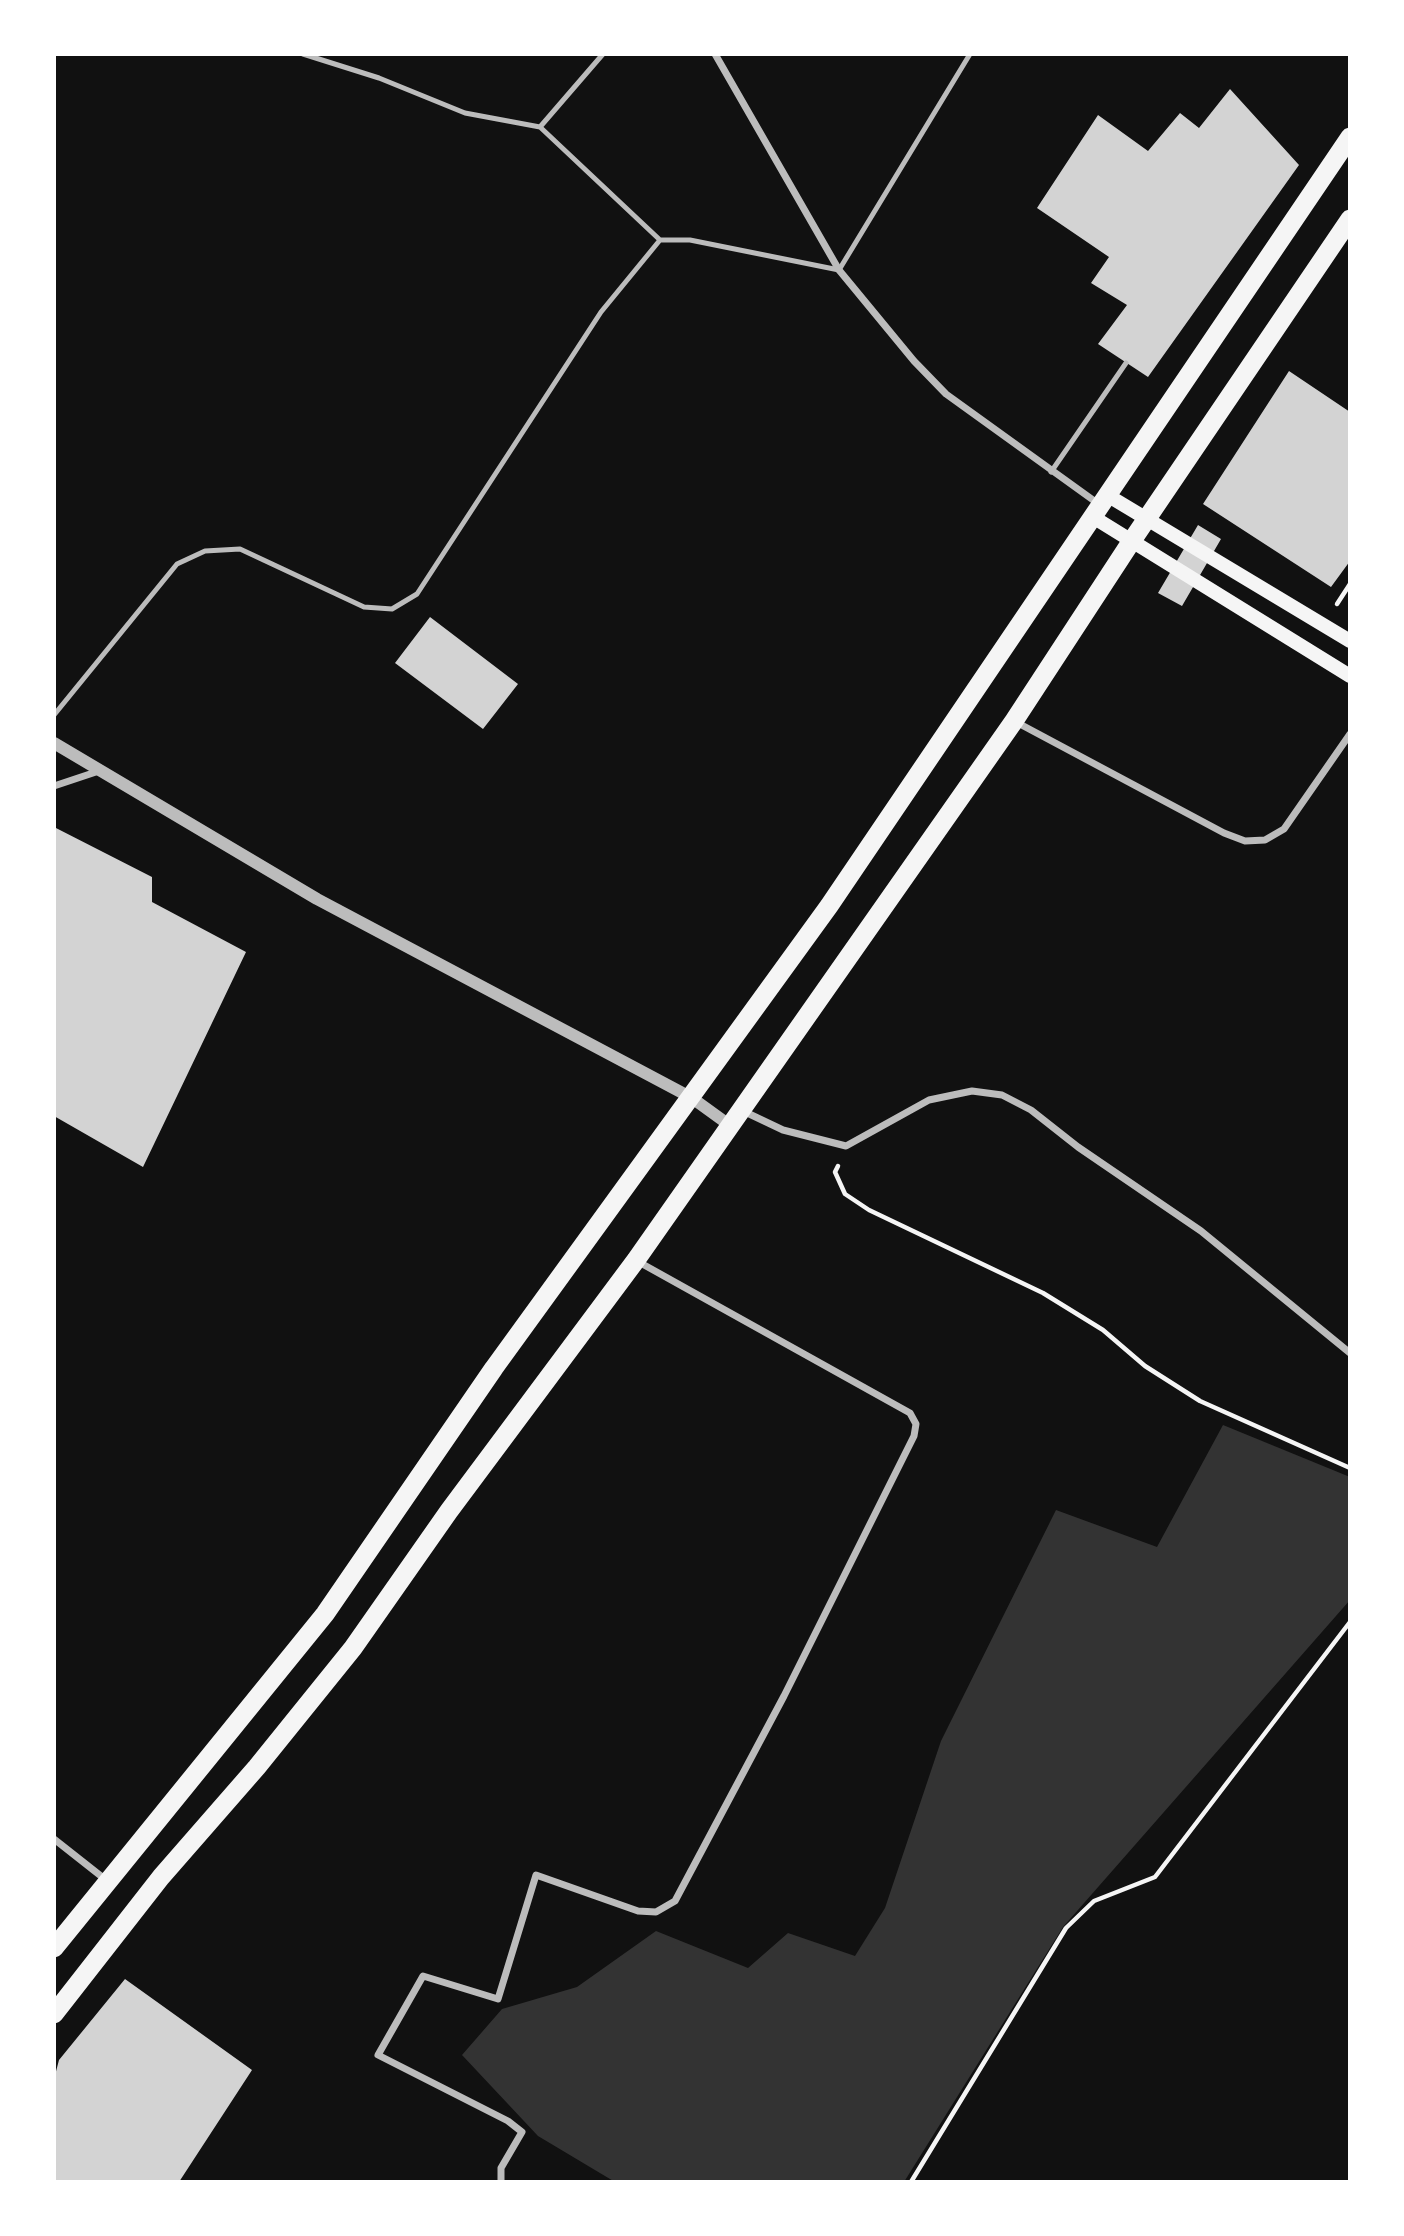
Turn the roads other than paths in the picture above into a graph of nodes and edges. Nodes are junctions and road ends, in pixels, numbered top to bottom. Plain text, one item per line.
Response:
1 (303, 54) edge
2 (603, 54) edge
3 (715, 54) edge
4 (970, 54) edge
5 (540, 127) junction
6 (1350, 137) edge
7 (1350, 219) edge
8 (660, 240) junction
9 (839, 270) junction
10 (1126, 363) dead end
11 (1051, 472) junction
12 (1100, 506) junction
13 (1146, 520) junction
14 (1131, 542) junction
15 (1350, 641) edge
16 (1350, 676) edge
17 (54, 715) edge
18 (1014, 721) junction
19 (1350, 734) edge
20 (54, 743) edge
21 (99, 771) junction
22 (54, 786) edge
23 (692, 1098) junction
24 (737, 1119) junction
25 (636, 1260) junction
26 (1350, 1353) edge
27 (54, 1839) edge
28 (108, 1882) junction
29 (54, 1948) edge
30 (54, 2014) edge
31 (501, 2182) edge

1 - 5 lane
2 - 5 lane
3 - 9 street
4 - 9 lane
5 - 8 lane
6 - 12 highway
7 - 13 highway
8 - 9 lane
8 - 17 lane
9 - 11 street
10 - 11 lane
11 - 12 street
12 - 13 main road
12 - 14 main road
12 - 23 highway
13 - 14 highway
13 - 15 main road
14 - 16 main road
14 - 18 highway
18 - 19 street
18 - 24 highway
20 - 21 street
21 - 22 street
21 - 23 street
23 - 24 street
23 - 28 highway
24 - 25 highway
24 - 26 street
25 - 30 highway
25 - 31 street
27 - 28 street
28 - 29 highway

